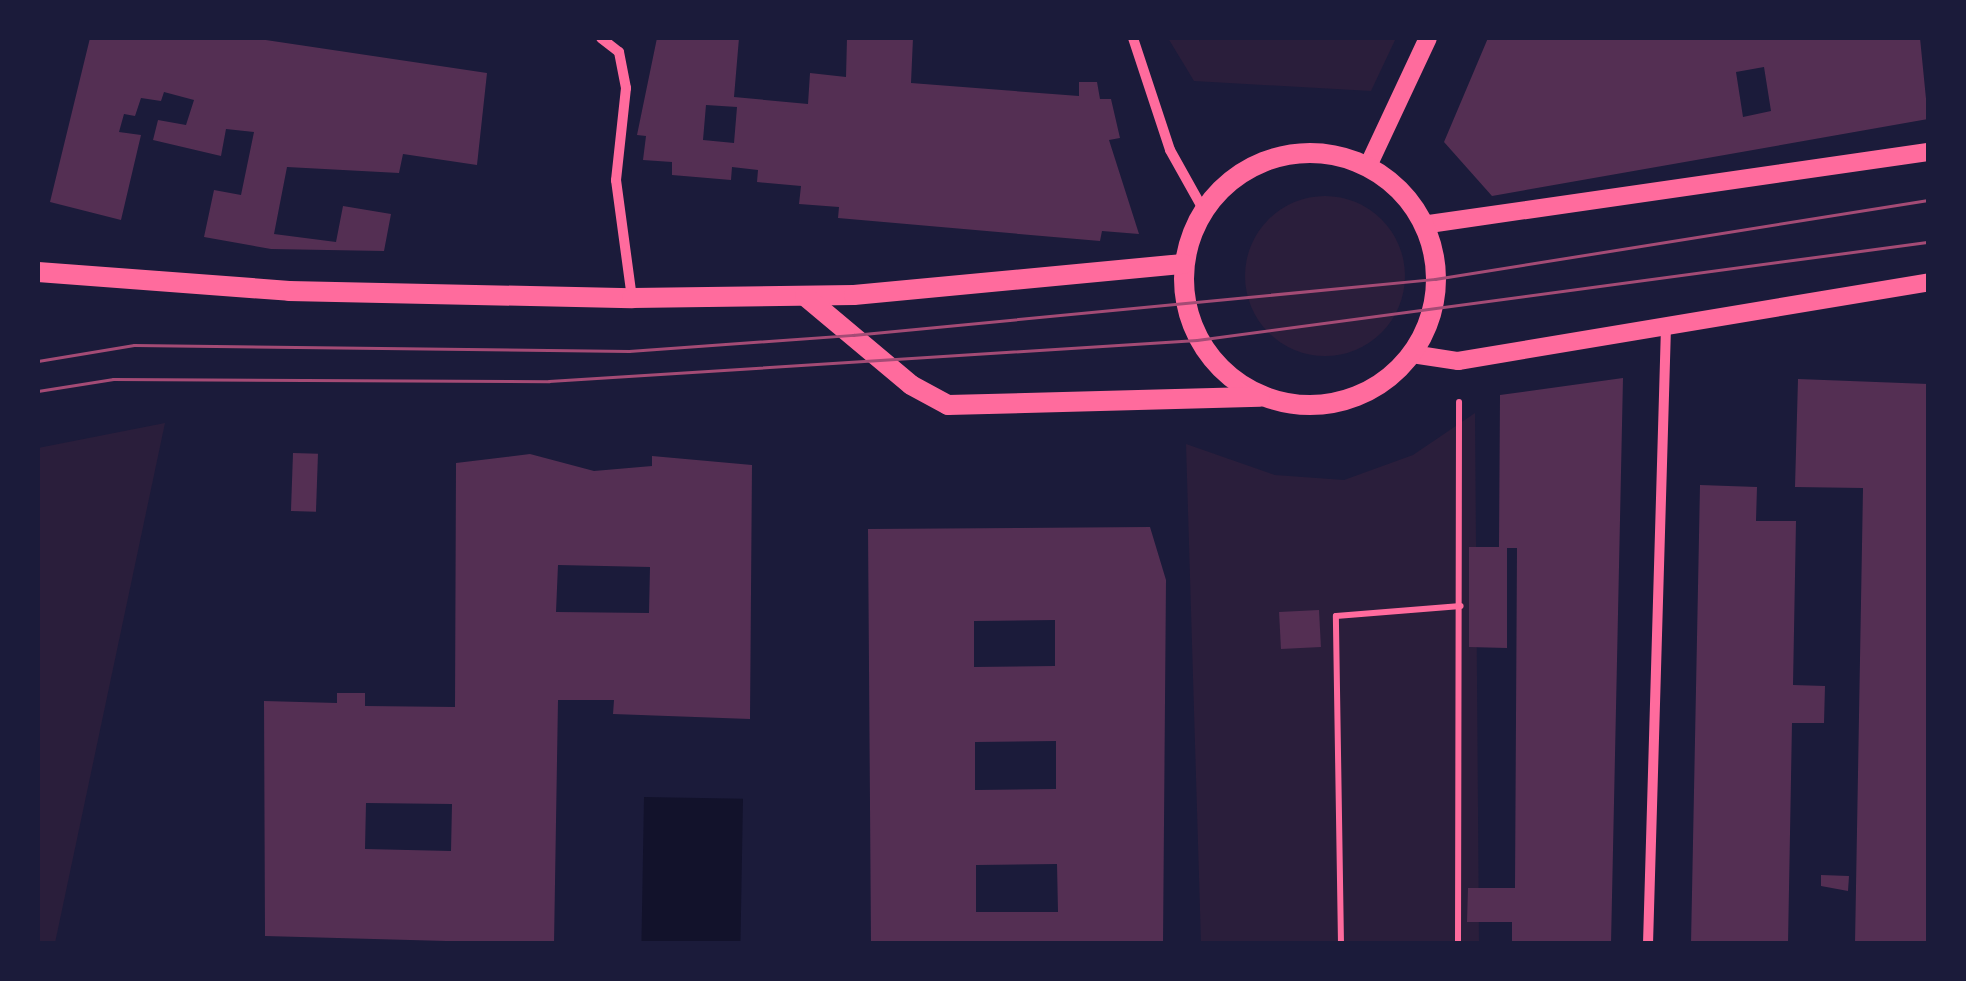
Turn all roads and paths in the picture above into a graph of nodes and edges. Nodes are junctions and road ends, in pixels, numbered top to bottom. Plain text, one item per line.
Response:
1 (602, 38) edge
2 (1133, 38) edge
3 (1428, 38) edge
4 (1928, 152) edge
5 (1368, 166) junction
6 (1203, 209) junction
7 (1429, 224) junction
8 (1184, 264) junction
9 (38, 272) edge
10 (1928, 282) edge
11 (805, 296) junction
12 (632, 298) junction
13 (1666, 326) junction
14 (1412, 354) junction
15 (1458, 361) junction
16 (1262, 398) junction
17 (1462, 606) junction
18 (1341, 944) edge
19 (1458, 944) edge
20 (1648, 944) edge

1 - 12 street
2 - 6 street
3 - 5 street
4 - 7 street
5 - 6 main road
5 - 7 main road
6 - 8 main road
7 - 14 main road
8 - 11 main road
8 - 16 main road
9 - 12 main road
10 - 13 street
11 - 12 main road
11 - 16 main road
13 - 15 street
13 - 20 street
14 - 15 street
14 - 16 main road
15 - 17 path
17 - 18 path
17 - 19 path

